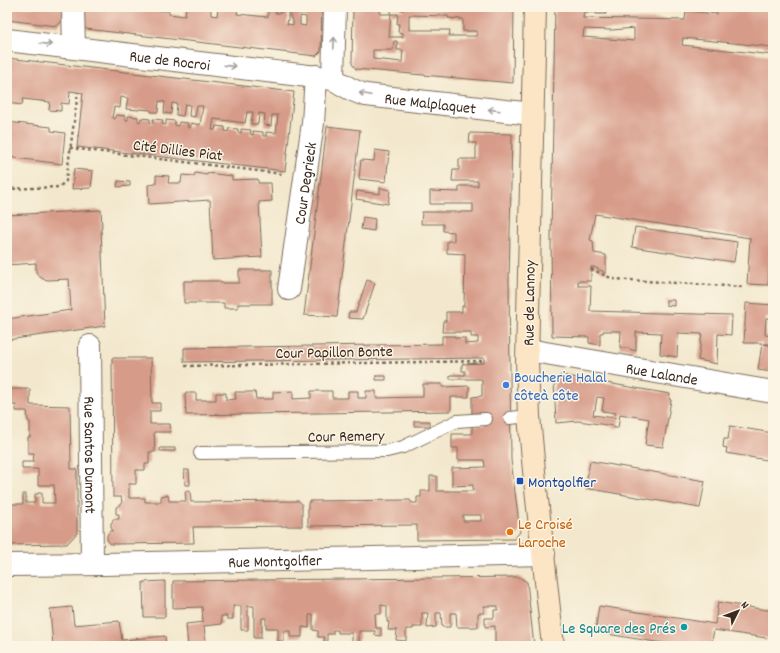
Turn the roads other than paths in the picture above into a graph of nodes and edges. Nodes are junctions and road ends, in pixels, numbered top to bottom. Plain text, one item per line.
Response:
1 (73, 7) edge
2 (335, 7) edge
3 (535, 7) edge
4 (7, 40) edge
5 (74, 48) junction
6 (325, 78) junction
7 (532, 114) junction
8 (289, 288) dead end
9 (90, 346) dead end
10 (528, 350) junction
11 (773, 392) edge
12 (486, 419) dead end
13 (200, 453) dead end
14 (544, 554) junction
15 (92, 564) junction
16 (7, 565) edge
17 (554, 646) edge

1 - 5 street
6 -> 2 street, Cour Degrieck
3 - 7 main road, Rue de Lannoy
4 -> 5 street, Rue de Rocroi
5 -> 6 street, Rue de Rocroi
7 -> 6 street, Rue Malplaquet
6 - 8 street, Cour Degrieck
7 - 10 main road, Rue de Lannoy
9 - 15 street, Rue Santos Dumont
10 - 11 street, Rue Lalande
10 - 14 main road, Rue de Lannoy
12 - 13 lane, Cour Remery
14 - 15 street, Rue Montgolfier
14 - 17 main road, Rue de Lannoy
15 - 16 street, Rue Montgolfier

